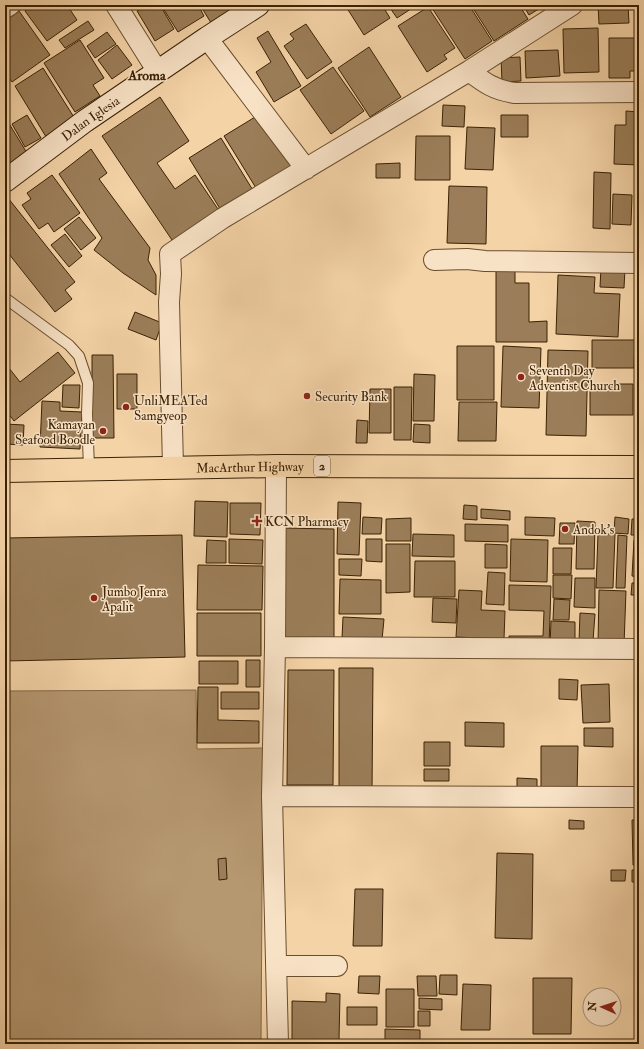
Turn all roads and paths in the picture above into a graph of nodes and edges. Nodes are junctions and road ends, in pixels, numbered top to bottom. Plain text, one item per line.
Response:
1 (10, 5) edge
2 (116, 5) edge
3 (258, 5) edge
4 (572, 5) edge
5 (5, 8) edge
6 (207, 38) junction
7 (469, 71) junction
8 (158, 72) junction
9 (639, 92) edge
10 (306, 169) junction
11 (5, 181) edge
12 (434, 260) dead end
13 (639, 263) edge
14 (5, 298) edge
15 (276, 466) junction
16 (173, 467) junction
17 (639, 467) edge
18 (89, 468) junction
19 (5, 471) edge
20 (275, 648) junction
21 (639, 649) edge
22 (272, 796) junction
23 (639, 797) edge
24 (277, 966) junction
25 (337, 966) dead end
26 (278, 1044) edge

1 - 5 street
2 - 8 street
3 - 6 street, Dalan Iglesia
4 - 7 street
6 - 8 street, Dalan Iglesia
6 - 10 street
7 - 9 street
7 - 10 street
8 - 11 street, Dalan Iglesia
10 - 16 street
12 - 13 street
14 - 18 lane
15 - 16 highway, MacArthur Highway / 2
15 - 17 highway, MacArthur Highway / 2
15 - 20 street
16 - 18 highway, MacArthur Highway / 2
18 - 19 highway, MacArthur Highway / 2
20 - 21 street
20 - 22 street
22 - 23 street
22 - 24 street
24 - 25 street
24 - 26 street

